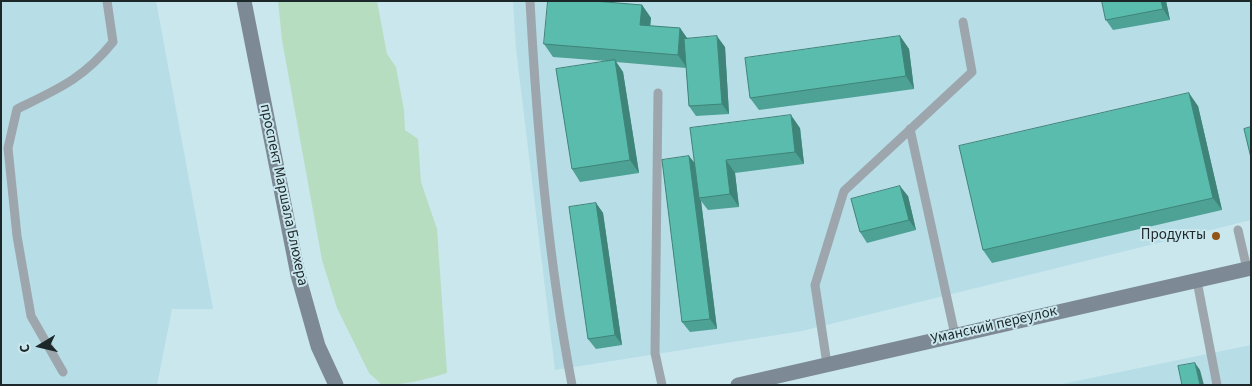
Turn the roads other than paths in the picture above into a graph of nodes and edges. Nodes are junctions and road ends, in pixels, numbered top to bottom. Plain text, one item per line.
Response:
1 (107, 1) edge
2 (244, 1) edge
3 (530, 1) edge
4 (963, 22) dead end
5 (658, 93) dead end
6 (910, 129) junction
7 (1238, 230) dead end
8 (1249, 268) edge
9 (1197, 281) junction
10 (956, 335) junction
11 (827, 364) junction
12 (63, 372) dead end
13 (336, 385) edge
14 (572, 385) edge
15 (662, 385) edge
16 (738, 385) edge
17 (1218, 385) edge

1 - 12 lane
2 - 13 street, проспект Маршала Блюхера
3 - 14 lane
4 - 6 lane
5 - 15 lane
6 - 10 lane
6 - 11 lane
7 - 8 lane
8 - 9 street, Уманский переулок
9 - 10 street, Уманский переулок
9 - 17 lane
10 - 11 street, Уманский переулок
11 - 16 street, Уманский переулок

